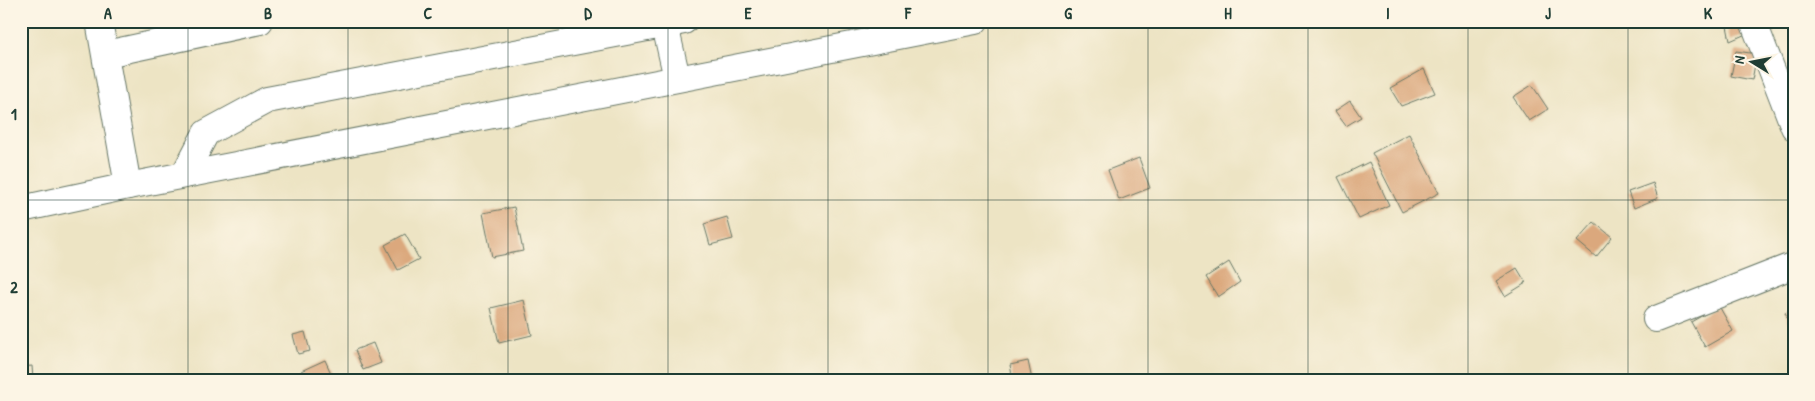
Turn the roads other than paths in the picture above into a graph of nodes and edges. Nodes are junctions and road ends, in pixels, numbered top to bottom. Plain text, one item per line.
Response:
1 (99, 21) edge
2 (260, 21) edge
3 (975, 21) edge
4 (1753, 21) edge
5 (671, 23) edge
6 (106, 54) junction
7 (677, 78) junction
8 (1794, 127) edge
9 (184, 175) junction
10 (128, 186) junction
11 (21, 209) edge
12 (1794, 265) edge
13 (1656, 319) dead end

1 - 6 street
2 - 6 street
3 - 7 street
4 - 8 street
5 - 7 street
5 - 9 street
6 - 10 street
7 - 9 street
9 - 10 street
10 - 11 street
12 - 13 street

